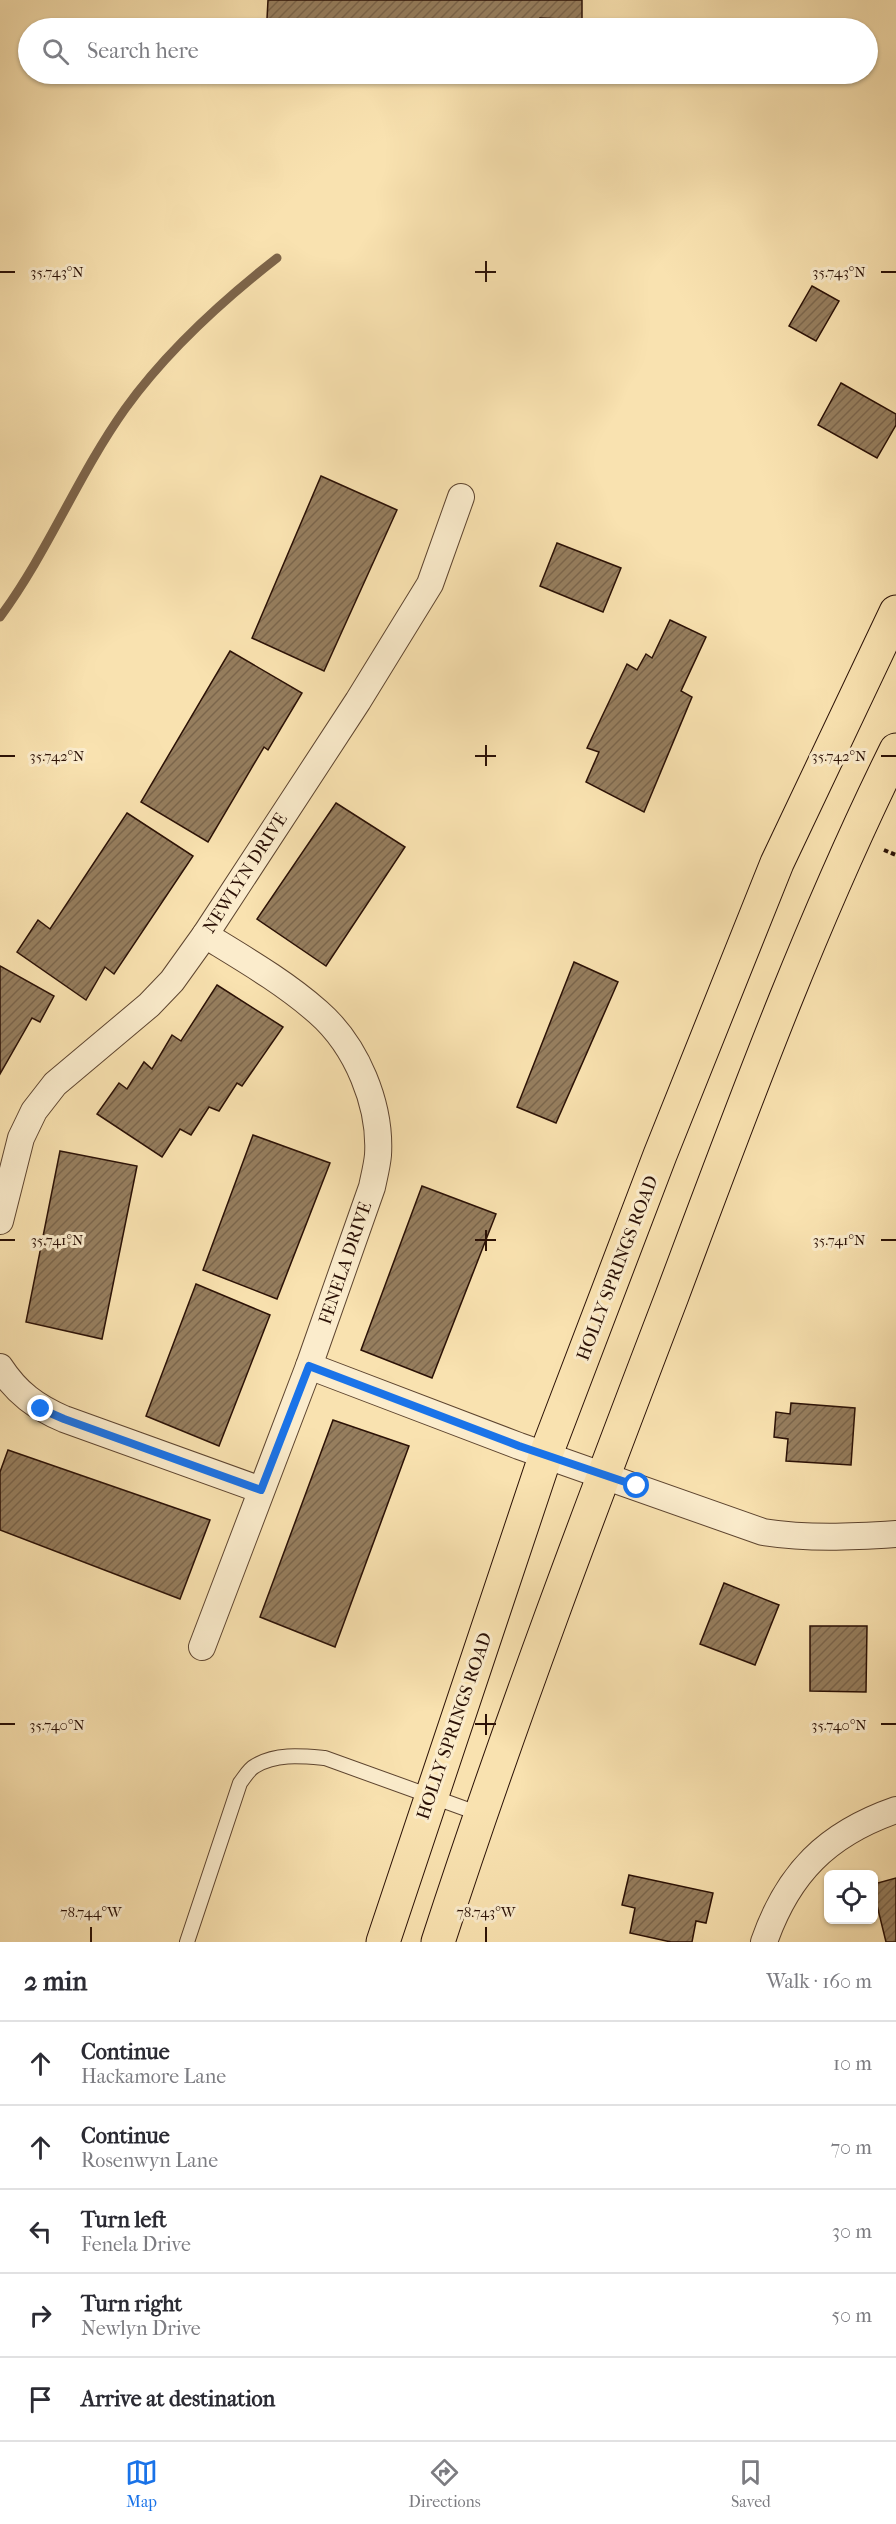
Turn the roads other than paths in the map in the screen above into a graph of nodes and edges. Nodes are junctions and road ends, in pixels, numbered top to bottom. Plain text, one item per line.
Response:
1 (462, 497) dead end
2 (896, 612) edge
3 (896, 750) edge
4 (205, 935) junction
5 (0, 1221) edge
6 (309, 1366) junction
7 (0, 1367) edge
8 (546, 1454) junction
9 (604, 1474) junction
10 (261, 1490) junction
11 (896, 1534) edge
12 (202, 1647) dead end
13 (430, 1796) junction
14 (896, 1810) edge
15 (480, 1814) junction
16 (188, 1942) edge
17 (383, 1942) edge
18 (438, 1942) edge
19 (764, 1942) edge

1 - 4 street, NEWLYN DRIVE
2 - 8 main road, HOLLY SPRINGS ROAD
3 - 9 main road
4 - 5 street, NEWLYN DRIVE
4 - 6 street, FENELA DRIVE
6 - 8 street
6 - 10 street, FENELA DRIVE
7 - 10 street
8 - 9 street
8 - 13 main road, HOLLY SPRINGS ROAD
9 - 11 street
9 - 15 main road
10 - 12 street, FENELA DRIVE
13 - 15 lane
13 - 16 lane
13 - 17 main road, HOLLY SPRINGS ROAD
14 - 19 street
15 - 18 main road

